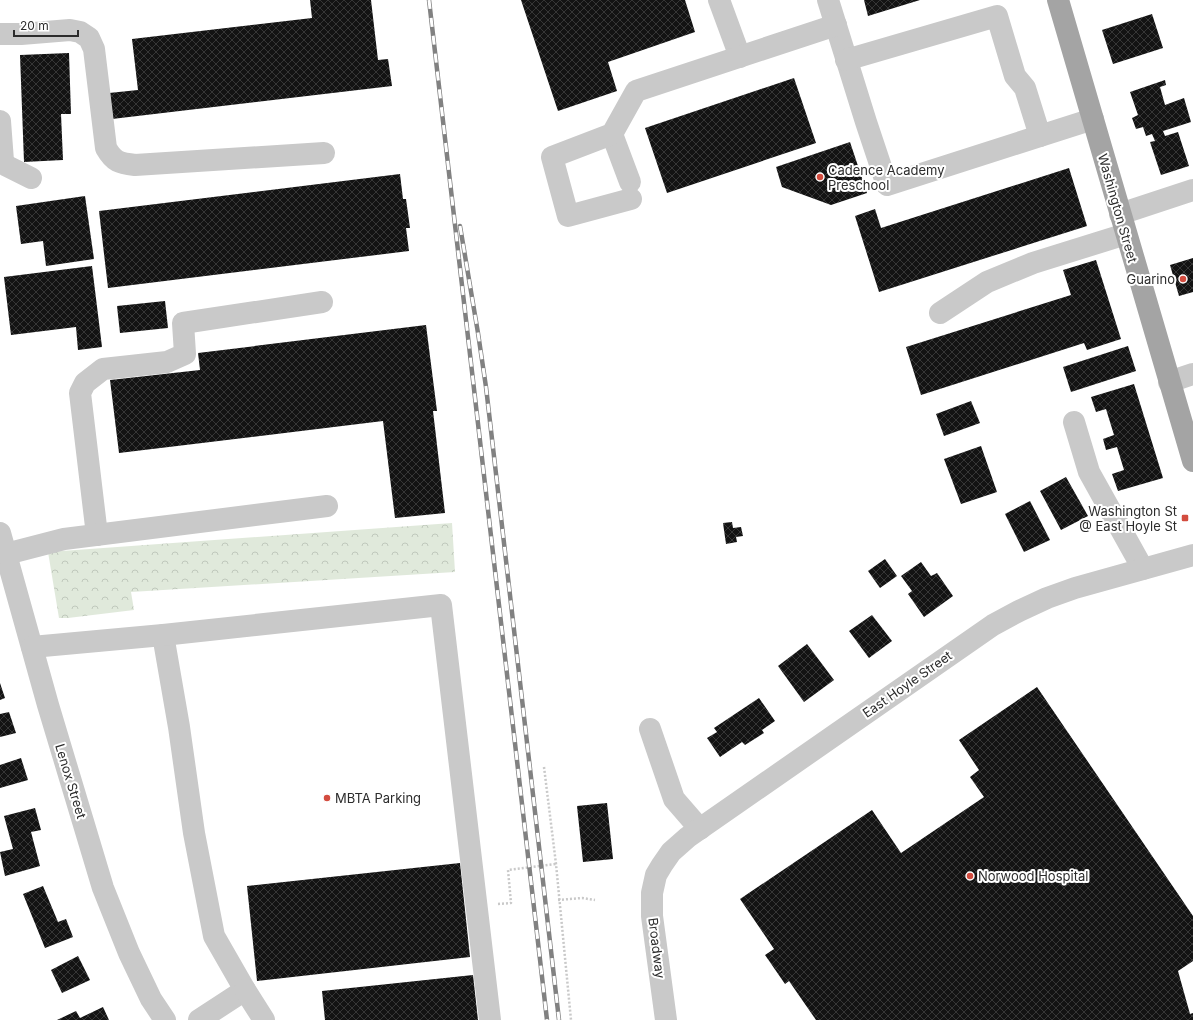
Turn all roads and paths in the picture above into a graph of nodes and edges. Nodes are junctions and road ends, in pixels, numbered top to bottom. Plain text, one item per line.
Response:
1 (719, 0) edge
2 (828, 0) edge
3 (1058, 0) edge
4 (836, 25) junction
5 (0, 34) edge
6 (740, 57) junction
7 (846, 60) junction
8 (1093, 118) junction
9 (0, 121) edge
10 (612, 134) junction
11 (1040, 136) junction
12 (324, 153) dead end
13 (31, 178) dead end
14 (1193, 190) edge
15 (1120, 214) junction
16 (1126, 234) junction
17 (322, 302) dead end
18 (940, 313) dead end
19 (1193, 374) edge
20 (1170, 382) junction
21 (1074, 422) dead end
22 (1193, 461) edge
23 (327, 506) dead end
24 (97, 535) junction
25 (2, 542) edge
26 (1193, 555) edge
27 (1143, 568) junction
28 (163, 635) junction
29 (32, 647) junction
30 (544, 767) dead end
31 (556, 864) junction
32 (656, 876) joint
33 (558, 900) junction
34 (595, 900) dead end
35 (477, 907) junction
36 (244, 990) junction
37 (165, 1020) edge
38 (199, 1020) edge
39 (264, 1020) edge
40 (490, 1020) edge
41 (571, 1020) edge
42 (666, 1020) edge

1 - 6 street
2 - 4 street
3 - 8 main road, Washington Street
4 - 6 street
4 - 7 street
5 - 12 street
6 - 10 street
7 - 11 street
7 - 11 street
8 - 11 street
8 - 15 main road, Washington Street
9 - 13 street
10 - 10 street
14 - 15 street
15 - 16 main road, Washington Street
16 - 18 street
16 - 20 main road, Washington Street
17 - 24 street
19 - 20 street
20 - 22 main road, Washington Street
21 - 27 street
23 - 24 street
24 - 25 street
25 - 29 street, Lenox Street
26 - 27 street, East Hoyle Street
27 - 32 street, East Hoyle Street
28 - 29 street
28 - 35 street
28 - 36 street
29 - 37 street, Lenox Street
30 - 31 path
31 - 33 path
31 - 35 path
32 - 42 street, Broadway
33 - 34 path
33 - 41 path
35 - 40 street
36 - 38 street
36 - 39 street

